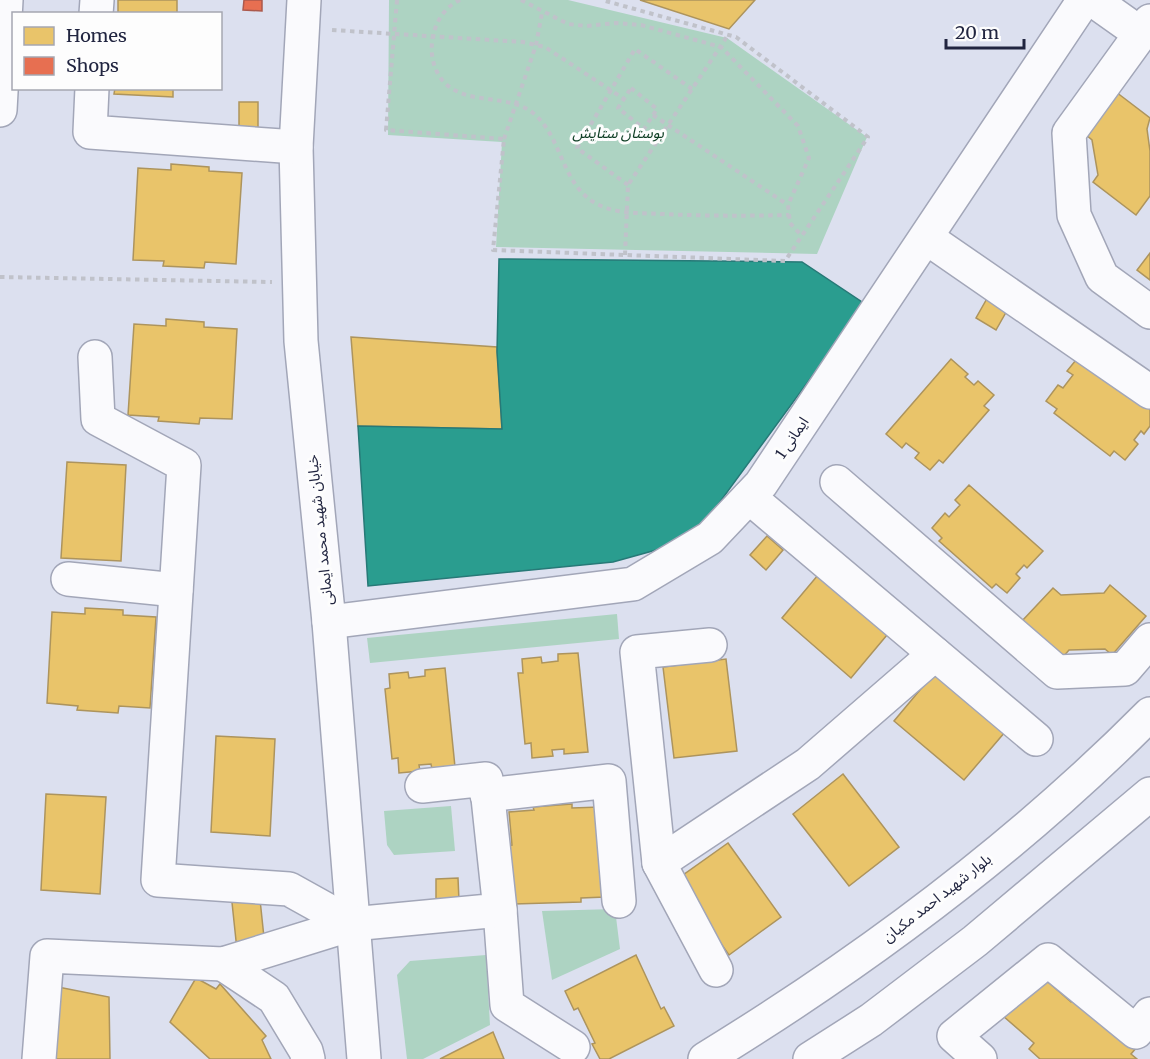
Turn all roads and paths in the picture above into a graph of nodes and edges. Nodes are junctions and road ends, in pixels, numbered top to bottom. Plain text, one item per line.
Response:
1 (6, 0) edge
2 (397, 0) edge
3 (460, 0) edge
4 (521, 0) edge
5 (602, 0) edge
6 (1084, 0) edge
7 (1093, 0) edge
8 (542, 13) junction
9 (303, 15) edge
10 (1145, 28) edge
11 (394, 33) junction
12 (728, 35) junction
13 (433, 36) junction
14 (536, 45) junction
15 (721, 47) junction
16 (692, 89) junction
17 (92, 90) edge
18 (610, 90) junction
19 (624, 99) junction
20 (516, 104) junction
21 (0, 110) edge
22 (653, 115) junction
23 (668, 125) junction
24 (504, 139) junction
25 (296, 147) junction
26 (628, 185) junction
27 (788, 205) junction
28 (627, 212) junction
29 (789, 215) junction
30 (802, 236) junction
31 (927, 238) junction
32 (625, 255) junction
33 (0, 277) edge
34 (299, 282) junction
35 (1150, 312) edge
36 (95, 357) dead end
37 (1150, 392) edge
38 (837, 482) dead end
39 (748, 497) junction
40 (68, 579) dead end
41 (176, 590) junction
42 (329, 622) junction
43 (1150, 640) edge
44 (710, 645) dead end
45 (935, 654) junction
46 (1150, 714) edge
47 (1036, 739) dead end
48 (422, 786) dead end
49 (1150, 794) edge
50 (487, 795) junction
51 (659, 863) junction
52 (619, 901) dead end
53 (500, 910) junction
54 (352, 924) junction
55 (223, 964) junction
56 (716, 970) dead end
57 (1145, 1031) edge
58 (573, 1047) dead end
59 (39, 1059) edge
60 (308, 1059) edge
61 (364, 1059) edge
62 (705, 1059) edge
63 (810, 1059) edge
64 (980, 1059) edge

1 - 21 street
2 - 11 path
3 - 13 path
4 - 8 path
5 - 12 path
6 - 31 street, ایمانی 1
7 - 10 street
8 - 14 path
8 - 15 path
9 - 11 path
9 - 25 street, خیابان شهید محمد ایمانی
10 - 35 street
11 - 13 path
11 - 24 path
12 - 15 path
12 - 30 path
13 - 14 path
13 - 20 path
14 - 18 path
14 - 20 path
15 - 16 path
15 - 27 path
16 - 18 path
16 - 23 path
17 - 25 street
18 - 19 path
18 - 26 path
19 - 22 path
19 - 22 path
20 - 24 path
20 - 28 path
22 - 23 path
23 - 26 path
23 - 27 path
24 - 32 path
25 - 34 street, خیابان شهید محمد ایمانی
26 - 28 path
27 - 29 path
28 - 29 path
28 - 32 path
29 - 30 path
30 - 32 path
31 - 37 street
31 - 39 street, ایمانی 1
33 - 34 path
34 - 42 street, خیابان شهید محمد ایمانی
36 - 41 street
38 - 43 street
39 - 42 street, ایمانی 1
39 - 45 street
40 - 41 street
41 - 54 street
42 - 54 street, خیابان شهید محمد ایمانی
44 - 51 street
45 - 47 street
45 - 51 street
46 - 62 street, بلوار شهید احمد مکیان
48 - 50 street
49 - 63 street
50 - 52 street
50 - 53 street
51 - 56 street
53 - 54 street
53 - 58 street
54 - 55 street
54 - 61 street, خیابان شهید محمد ایمانی
55 - 59 street
55 - 60 street
57 - 64 street

